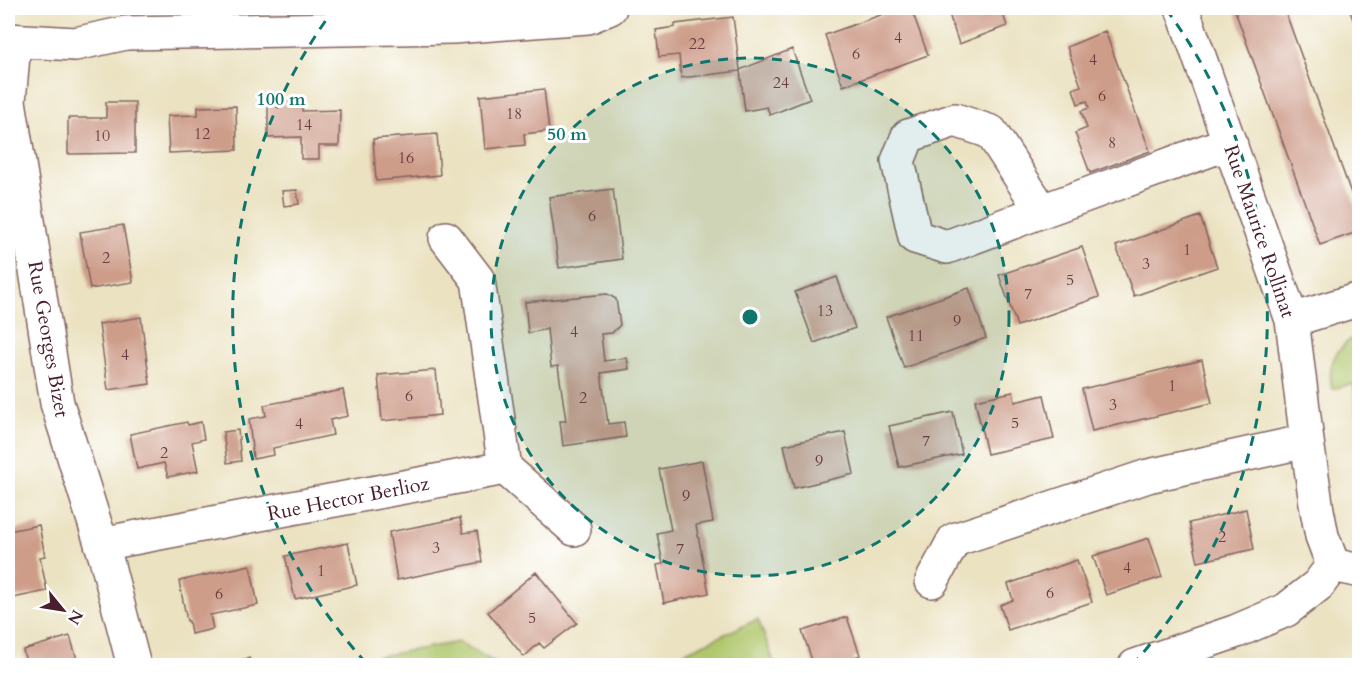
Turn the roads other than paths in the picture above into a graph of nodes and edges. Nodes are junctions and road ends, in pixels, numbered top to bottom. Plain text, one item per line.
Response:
1 (610, 8) edge
2 (1182, 8) edge
3 (12, 41) edge
4 (1231, 145) junction
5 (1042, 210) junction
6 (446, 238) dead end
7 (1359, 299) edge
8 (1292, 320) junction
9 (1307, 441) junction
10 (505, 468) junction
11 (574, 529) dead end
12 (100, 544) junction
13 (1346, 568) edge
14 (932, 581) dead end
15 (134, 666) edge
16 (1135, 666) edge

1 - 3 street
2 - 4 street, Rue Maurice Rollinat
3 - 12 street, Rue Georges Bizet
4 - 5 street
4 - 8 street, Rue Maurice Rollinat
5 - 5 street
6 - 10 street
7 - 8 street
8 - 9 street, Rue Maurice Rollinat
9 - 13 street, Rue Maurice Rollinat
9 - 14 street
10 - 11 street
10 - 12 street, Rue Hector Berlioz
12 - 15 street, Rue Georges Bizet
13 - 16 street

